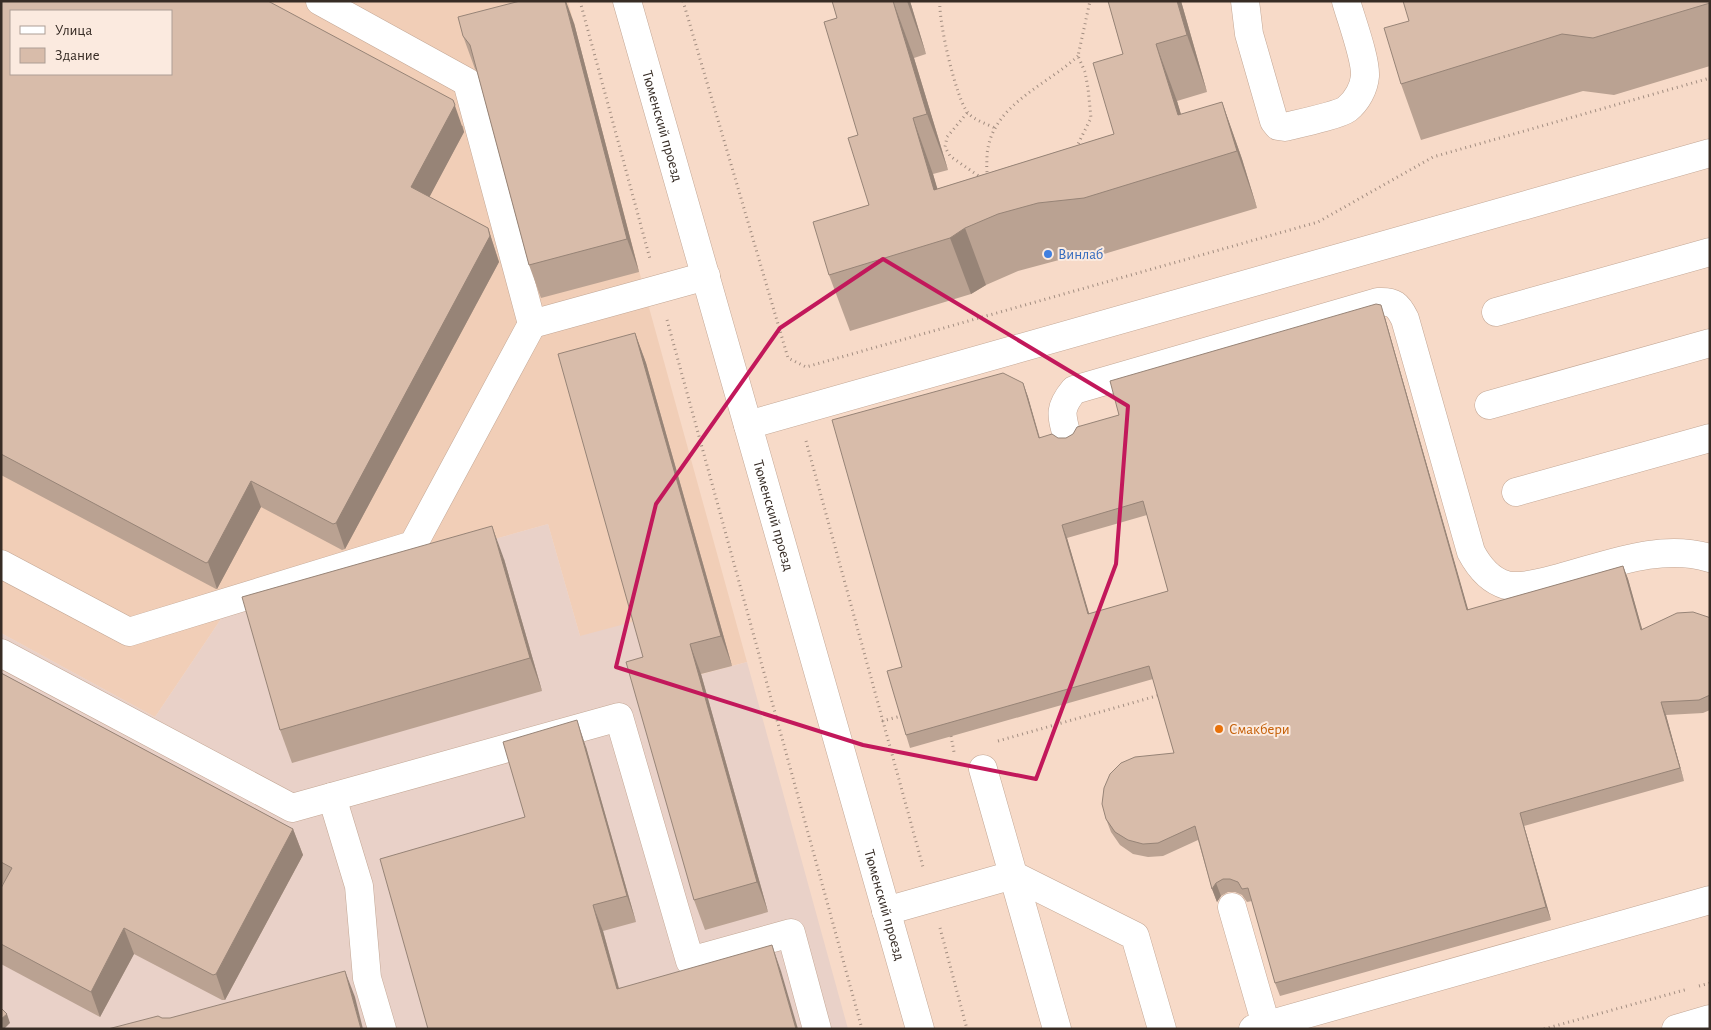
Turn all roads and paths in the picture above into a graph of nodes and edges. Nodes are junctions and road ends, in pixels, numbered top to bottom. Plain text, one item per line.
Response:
1 (320, 1) edge
2 (580, 1) edge
3 (627, 1) edge
4 (683, 1) edge
5 (940, 1) edge
6 (1090, 1) edge
7 (1245, 1) edge
8 (1346, 1) edge
9 (1078, 56) junction
10 (1710, 78) edge
11 (967, 113) junction
12 (995, 128) junction
13 (1072, 153) edge
14 (1710, 153) edge
15 (1710, 252) edge
16 (706, 276) junction
17 (659, 289) junction
18 (1496, 312) dead end
19 (532, 324) junction
20 (1710, 343) edge
21 (1489, 405) dead end
22 (748, 425) junction
23 (1067, 436) edge
24 (1710, 438) edge
25 (805, 439) dead end
26 (1516, 492) dead end
27 (1710, 558) edge
28 (1, 564) edge
29 (1, 653) edge
30 (1164, 694) edge
31 (901, 716) edge
32 (882, 721) junction
33 (951, 736) edge
34 (995, 742) dead end
35 (962, 751) dead end
36 (983, 769) dead end
37 (332, 796) junction
38 (1013, 875) junction
39 (931, 898) junction
40 (1710, 900) edge
41 (1232, 907) dead end
42 (886, 911) junction
43 (1710, 983) edge
44 (1710, 1019) edge
45 (1260, 1027) edge
46 (382, 1029) edge
47 (817, 1029) edge
48 (862, 1029) edge
49 (920, 1029) edge
50 (967, 1029) edge
51 (1056, 1029) edge
52 (1162, 1029) edge
53 (1544, 1029) edge
54 (1676, 1029) edge

1 - 19 street
2 - 17 path
3 - 16 street, Тюменский проезд
4 - 10 path
5 - 11 path
6 - 9 path
7 - 8 street
9 - 12 path
9 - 13 path
11 - 12 path
11 - 12 path
14 - 22 street
15 - 18 street
16 - 17 street
16 - 22 street, Тюменский проезд
17 - 19 street
17 - 48 path
19 - 28 street
20 - 21 street
22 - 42 street, Тюменский проезд
23 - 27 street
24 - 26 street
25 - 32 path
29 - 37 street
30 - 34 path
31 - 32 path
32 - 39 path
33 - 35 path
36 - 38 street
37 - 46 street
37 - 47 street
38 - 39 street
38 - 51 street
38 - 52 street
39 - 42 street
39 - 50 path
40 - 45 street
41 - 45 street
42 - 49 street, Тюменский проезд
43 - 53 path
44 - 54 street

